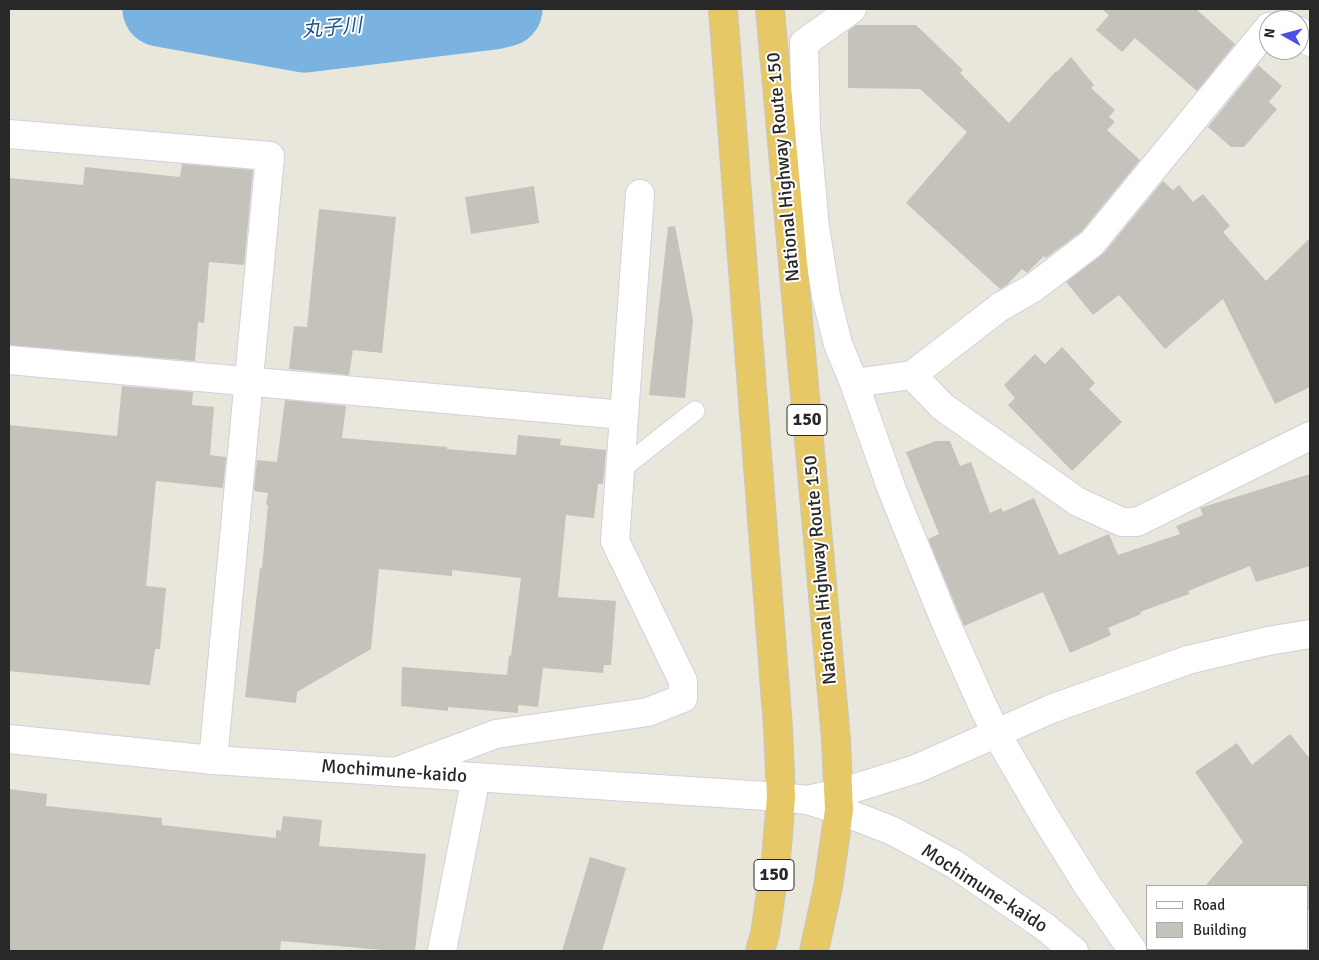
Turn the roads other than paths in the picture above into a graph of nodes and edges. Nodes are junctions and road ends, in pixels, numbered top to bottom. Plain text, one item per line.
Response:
1 (723, 9) edge
2 (852, 9) edge
3 (772, 30) edge
4 (804, 43) junction
5 (1259, 46) edge
6 (9, 134) edge
7 (640, 194) dead end
8 (9, 360) edge
9 (912, 375) junction
10 (249, 382) junction
11 (854, 383) junction
12 (695, 411) dead end
13 (624, 415) junction
14 (1310, 436) edge
15 (620, 470) junction
16 (1310, 634) edge
17 (996, 733) junction
18 (9, 739) edge
19 (213, 760) junction
20 (395, 772) junction
21 (476, 777) junction
22 (794, 799) junction
23 (839, 802) junction
24 (442, 951) edge
25 (760, 951) edge
26 (814, 951) edge
27 (1074, 951) edge
28 (1133, 951) edge

1 - 22 highway, 150
2 - 4 street
3 - 4 street
3 - 23 highway, National Highway Route 150 / 150
4 - 11 street
5 - 9 street
6 - 10 street
7 - 13 street
8 - 10 street
9 - 11 street
9 - 14 street
10 - 13 street
10 - 19 street
11 - 17 street
12 - 15 lane
13 - 15 street
15 - 20 street
16 - 17 street
17 - 23 street
17 - 28 street
18 - 19 street, Mochimune-kaido
19 - 20 street, Mochimune-kaido
20 - 21 street, Mochimune-kaido
21 - 22 street, Mochimune-kaido
21 - 24 street
22 - 23 street, Mochimune-kaido
22 - 25 highway, 150
23 - 26 highway, National Highway Route 150 / 150
23 - 27 street, Mochimune-kaido

